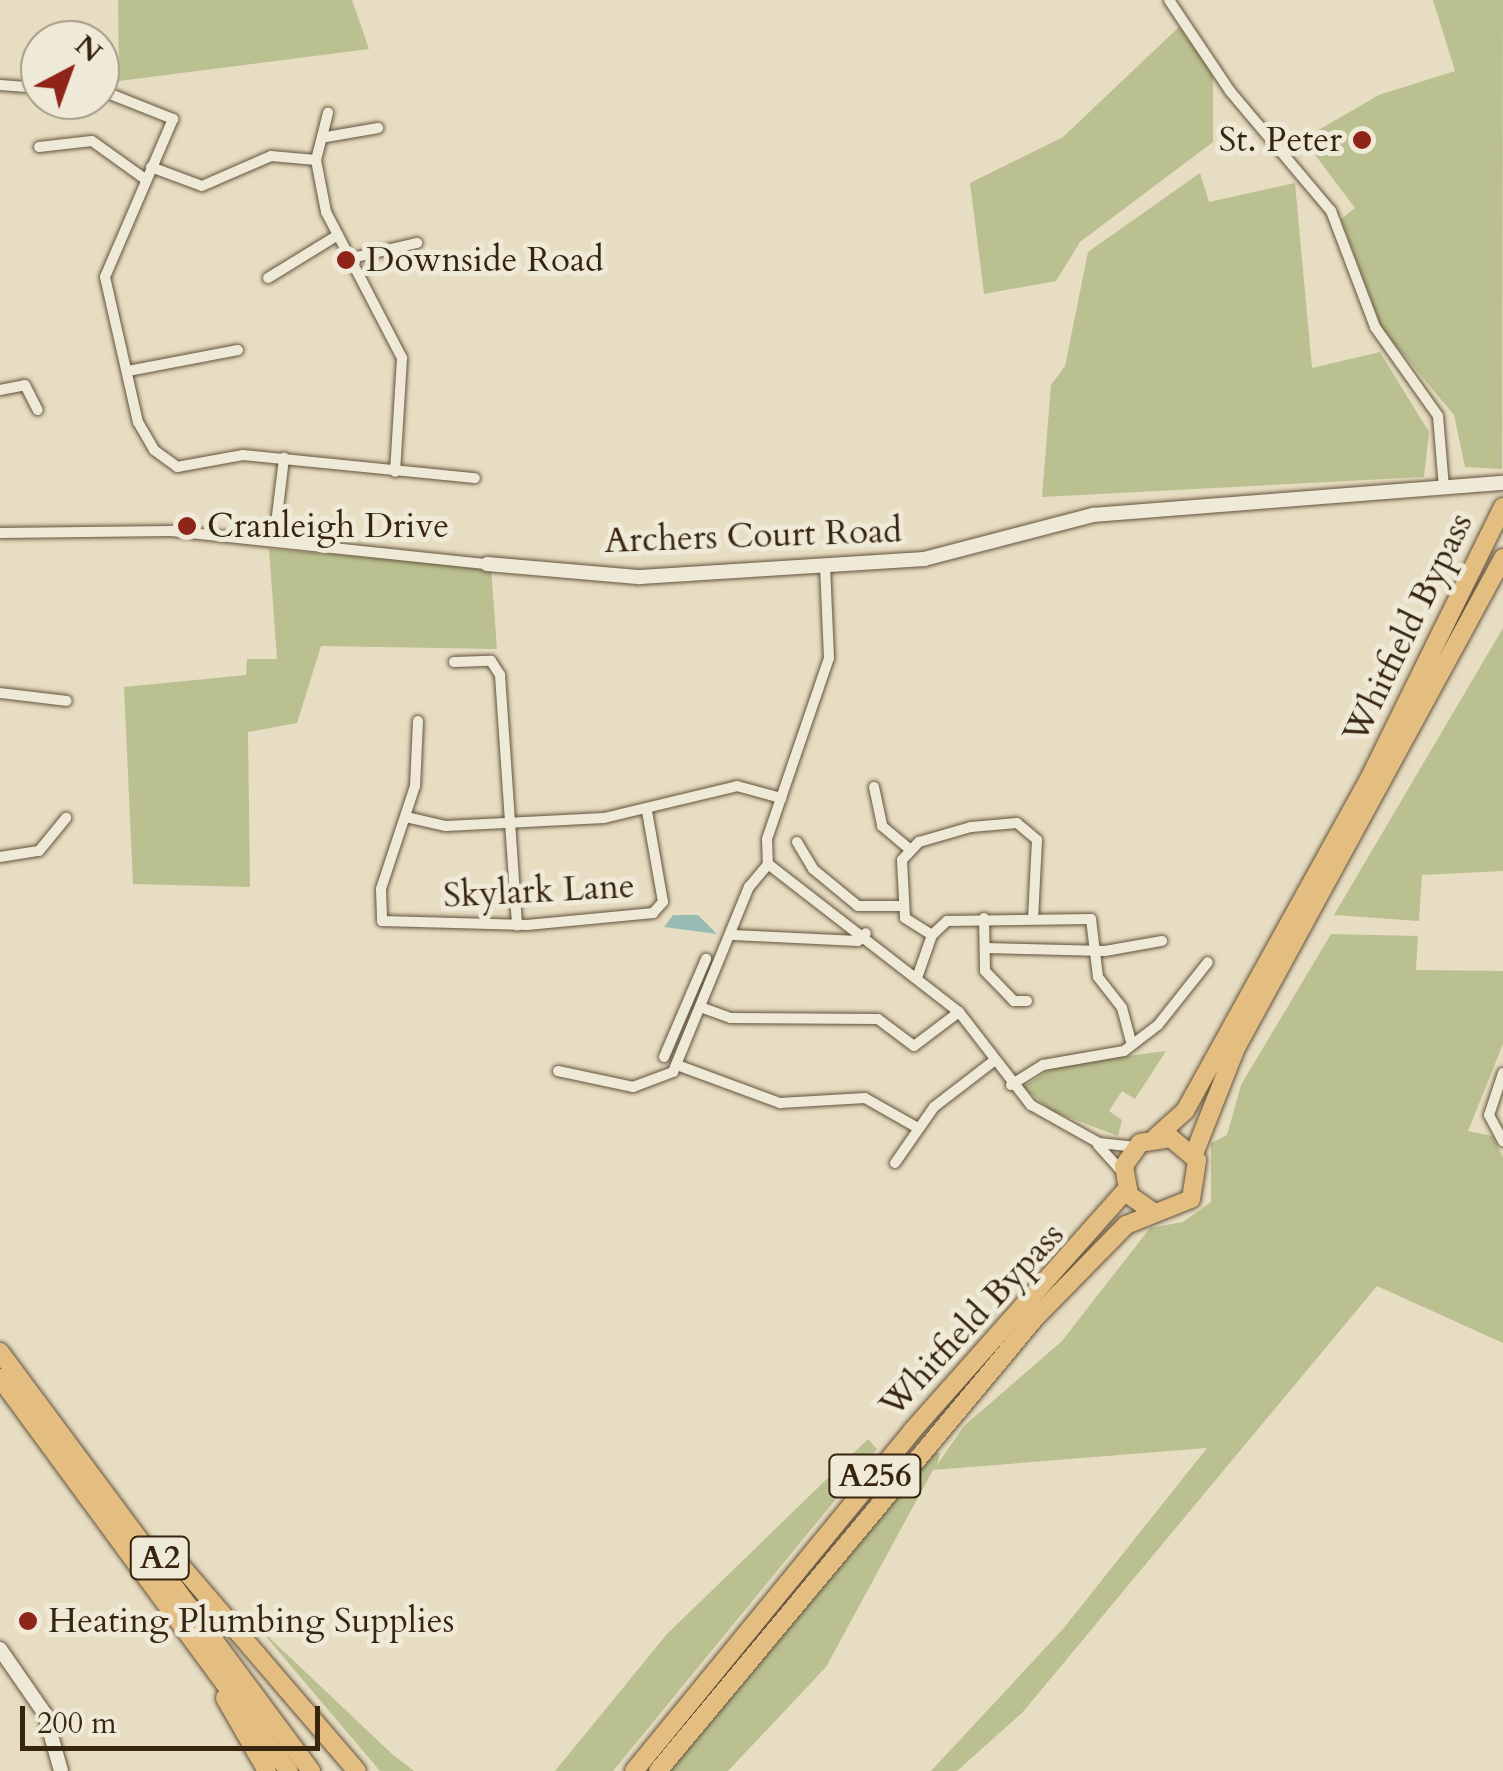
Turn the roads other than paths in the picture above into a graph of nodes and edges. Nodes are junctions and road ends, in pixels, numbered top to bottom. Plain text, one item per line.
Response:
1 (1169, 0) edge
2 (120, 98) edge
3 (328, 113) dead end
4 (378, 128) dead end
5 (326, 137) junction
6 (40, 147) dead end
7 (316, 160) junction
8 (151, 167) junction
9 (145, 178) junction
10 (338, 235) junction
11 (417, 243) dead end
12 (352, 258) junction
13 (268, 278) dead end
14 (238, 350) dead end
15 (128, 371) junction
16 (0, 390) edge
17 (38, 410) dead end
18 (284, 458) junction
19 (395, 472) junction
20 (475, 478) dead end
21 (1496, 483) edge
22 (1444, 488) junction
23 (1503, 507) edge
24 (0, 533) edge
25 (274, 540) junction
26 (1503, 558) edge
27 (487, 564) joint
28 (825, 566) junction
29 (454, 662) dead end
30 (0, 693) edge
31 (66, 701) dead end
32 (418, 721) dead end
33 (874, 787) dead end
34 (782, 798) junction
35 (647, 811) junction
36 (406, 817) junction
37 (66, 818) dead end
38 (511, 821) junction
39 (797, 842) dead end
40 (908, 848) junction
41 (0, 857) edge
42 (768, 864) junction
43 (902, 906) junction
44 (984, 918) junction
45 (1033, 919) junction
46 (517, 926) junction
47 (866, 933) junction
48 (932, 934) junction
49 (733, 935) junction
50 (1162, 941) dead end
51 (985, 948) junction
52 (1093, 950) junction
53 (706, 959) dead end
54 (1208, 962) dead end
55 (699, 975) junction
56 (918, 975) junction
57 (714, 981) junction
58 (1026, 1001) dead end
59 (703, 1008) junction
60 (959, 1012) junction
61 (674, 1034) junction
62 (688, 1040) junction
63 (1132, 1045) junction
64 (664, 1058) dead end
65 (995, 1060) junction
66 (675, 1069) junction
67 (558, 1070) dead end
68 (1503, 1073) edge
69 (1011, 1085) junction
70 (918, 1128) junction
71 (1156, 1137) junction
72 (1091, 1140) junction
73 (1503, 1142) edge
74 (1136, 1147) junction
75 (1194, 1154) junction
76 (895, 1164) dead end
77 (1125, 1182) junction
78 (1153, 1212) junction
79 (0, 1352) edge
80 (0, 1378) edge
81 (87, 1460) junction
82 (145, 1568) junction
83 (0, 1649) edge
84 (61, 1771) edge
85 (267, 1771) edge
86 (289, 1771) edge
87 (311, 1771) edge
88 (357, 1771) edge
89 (634, 1771) edge
90 (658, 1771) edge

1 - 22 street
2 - 8 street
3 - 5 street
4 - 5 street
5 - 7 street
6 - 9 street
7 - 8 street
7 - 10 street
8 - 9 street
9 - 15 street
10 - 12 street
10 - 13 street
11 - 12 street
12 - 19 street
14 - 15 street
15 - 18 street
16 - 17 street
18 - 19 street
18 - 25 street
19 - 20 street
21 - 22 street, Archers Court Road
22 - 28 street, Archers Court Road
23 - 71 highway, Whitfield Bypass
24 - 25 street, Archers Court Road
25 - 27 street, Archers Court Road
26 - 75 highway, Whitfield Bypass
27 - 28 street, Archers Court Road
28 - 34 street
29 - 38 street
30 - 31 street
32 - 36 street
33 - 40 street
34 - 35 street
34 - 42 street
35 - 38 street
35 - 46 street, Skylark Lane
36 - 38 street
36 - 46 street, Skylark Lane
37 - 41 street
38 - 46 street
39 - 43 street
40 - 43 street
40 - 45 street
42 - 47 street
42 - 49 street
43 - 48 street
44 - 45 street
44 - 48 street
44 - 51 street
45 - 52 street
47 - 49 street
47 - 56 street
48 - 56 street
49 - 57 street
50 - 52 street
51 - 52 street
51 - 58 street
52 - 63 street
53 - 55 street
54 - 63 street
55 - 57 street
55 - 61 street
56 - 60 street
57 - 59 street
59 - 60 street
59 - 62 street
60 - 65 street
61 - 62 street
61 - 64 street
62 - 66 street
63 - 69 street
65 - 69 street
65 - 70 street
66 - 67 street
66 - 70 street
68 - 73 street
69 - 72 street
70 - 76 street
71 - 74 highway
71 - 75 highway
72 - 74 street
72 - 77 street
74 - 77 highway
75 - 78 highway
77 - 78 highway
77 - 89 highway, Whitfield Bypass / A256
78 - 90 highway, Whitfield Bypass / A256
79 - 81 highway, A2
80 - 82 highway, A2
81 - 87 highway, A2
81 - 88 highway
82 - 85 highway
82 - 86 highway, A2
83 - 84 street

